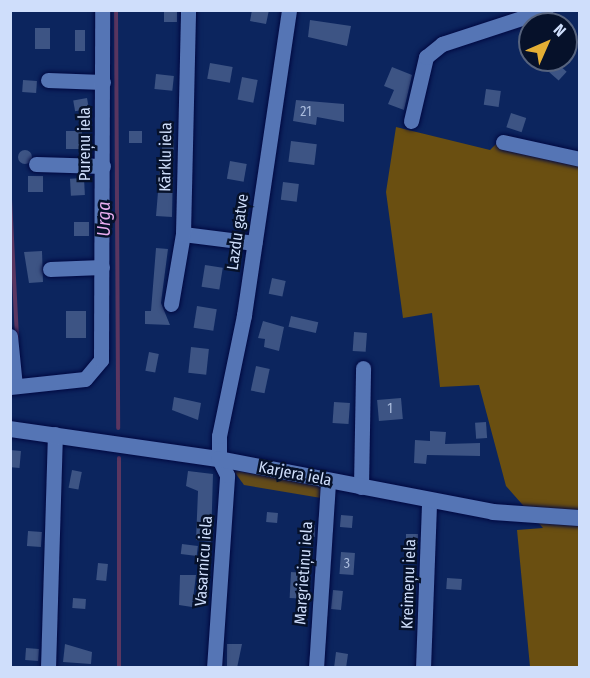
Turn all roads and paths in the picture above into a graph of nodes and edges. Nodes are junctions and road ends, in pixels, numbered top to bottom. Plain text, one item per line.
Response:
1 (102, 10) edge
2 (188, 10) edge
3 (289, 10) edge
4 (546, 10) edge
5 (48, 80) dead end
6 (103, 82) junction
7 (411, 121) dead end
8 (503, 142) dead end
9 (579, 159) edge
10 (36, 164) dead end
11 (103, 166) junction
12 (183, 234) junction
13 (254, 243) junction
14 (102, 267) junction
15 (50, 269) dead end
16 (171, 304) dead end
17 (10, 336) edge
18 (363, 368) dead end
19 (13, 386) edge
20 (10, 429) edge
21 (55, 434) junction
22 (219, 459) junction
23 (328, 481) junction
24 (361, 487) junction
25 (429, 501) junction
26 (579, 512) edge
27 (579, 518) edge
28 (48, 668) edge
29 (214, 668) edge
30 (316, 668) edge
31 (423, 668) edge

1 - 6 street, Pureņu iela
2 - 12 street, Kārklu iela
3 - 13 street, Lazdu gatve
4 - 7 street
5 - 6 street
6 - 11 street, Pureņu iela
8 - 9 street
10 - 11 street
11 - 14 street, Pureņu iela
12 - 13 street
12 - 16 street, Kārklu iela
13 - 22 street, Lazdu gatve
14 - 15 street
14 - 19 street, Pureņu iela
17 - 19 street
18 - 24 street
20 - 21 street, Karjera iela
21 - 22 street, Karjera iela
21 - 28 street
22 - 23 street, Karjera iela
22 - 29 street, Vasarnīcu iela
23 - 24 street, Karjera iela
23 - 30 street, Margrietiņu iela
24 - 25 street, Karjera iela
25 - 27 street, Karjera iela
25 - 31 street, Kreimeņu iela
26 - 27 street

